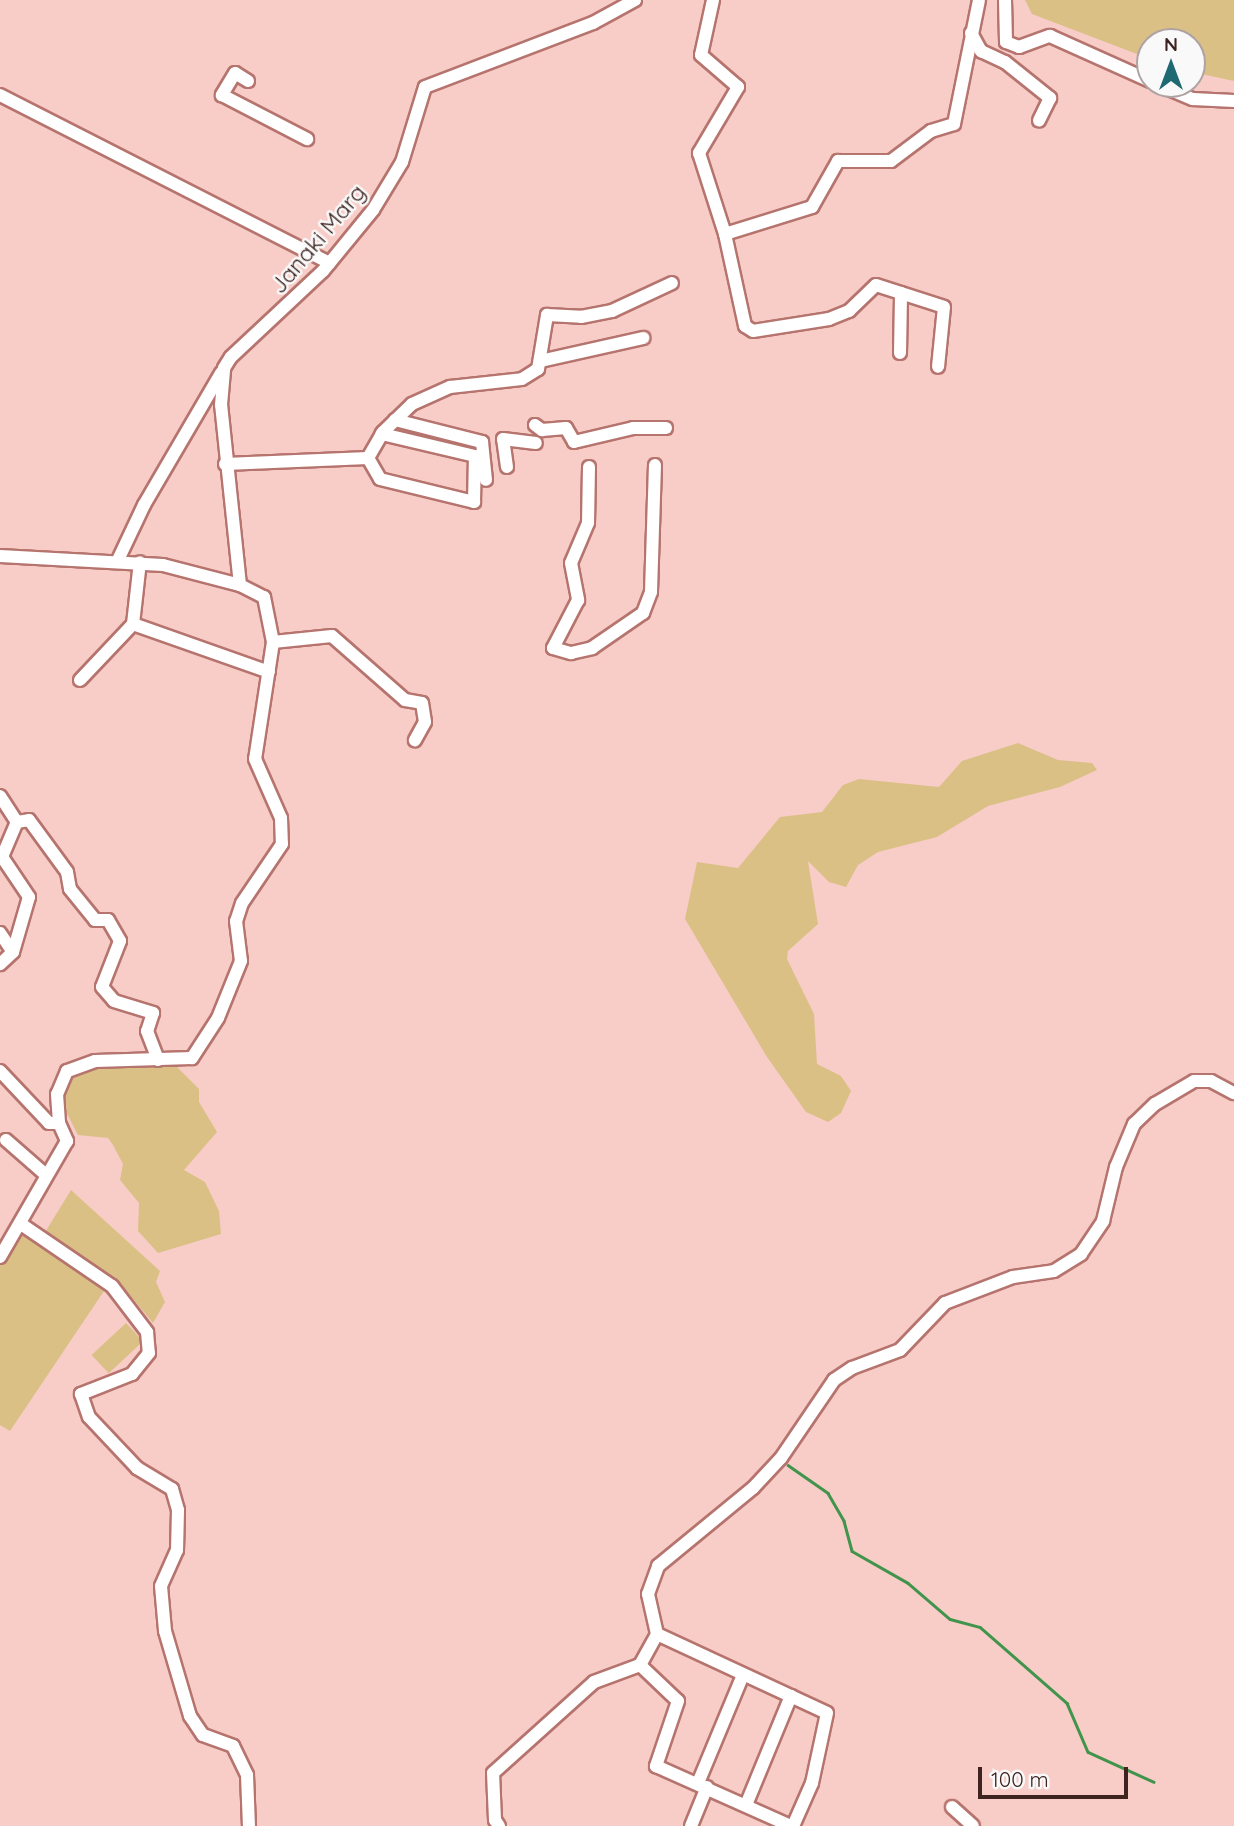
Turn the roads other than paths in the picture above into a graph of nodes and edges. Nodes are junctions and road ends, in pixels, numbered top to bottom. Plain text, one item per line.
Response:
1 (635, 0) edge
2 (713, 0) edge
3 (979, 0) edge
4 (1005, 0) edge
5 (971, 33) junction
6 (1136, 75) edge
7 (248, 81) dead end
8 (0, 95) edge
9 (1191, 98) edge
10 (1234, 101) edge
11 (1039, 121) dead end
12 (307, 139) dead end
13 (725, 234) junction
14 (330, 263) junction
15 (672, 283) dead end
16 (901, 293) junction
17 (643, 338) dead end
18 (900, 352) dead end
19 (540, 361) junction
20 (938, 367) dead end
21 (224, 368) junction
22 (395, 420) junction
23 (535, 425) dead end
24 (666, 428) dead end
25 (382, 434) junction
26 (536, 443) dead end
27 (368, 457) junction
28 (225, 464) junction
29 (655, 465) dead end
30 (507, 467) dead end
31 (589, 467) dead end
32 (486, 480) dead end
33 (0, 556) edge
34 (118, 560) junction
35 (140, 562) junction
36 (240, 585) junction
37 (133, 624) junction
38 (273, 642) junction
39 (269, 672) junction
40 (80, 680) dead end
41 (415, 740) dead end
42 (0, 796) edge
43 (17, 822) junction
44 (0, 933) edge
45 (13, 952) junction
46 (0, 964) edge
47 (158, 1060) junction
48 (0, 1071) edge
49 (1234, 1093) edge
50 (58, 1123) junction
51 (6, 1140) dead end
52 (45, 1174) junction
53 (21, 1224) junction
54 (0, 1257) edge
55 (657, 1634) junction
56 (640, 1665) junction
57 (743, 1675) junction
58 (791, 1696) junction
59 (703, 1785) junction
60 (746, 1805) junction
61 (952, 1807) dead end
62 (765, 1821) edge
63 (249, 1826) edge
64 (499, 1826) edge
65 (691, 1826) edge
66 (792, 1826) edge
67 (973, 1826) edge

1 - 14 street, Janaki Marg
2 - 13 street
3 - 5 street
4 - 6 street
5 - 11 street
5 - 13 street
7 - 12 street
8 - 14 street
9 - 10 street
13 - 16 street
14 - 21 street, Janaki Marg
15 - 19 street
16 - 18 street
16 - 20 street
17 - 19 street
19 - 22 street
21 - 28 street
21 - 34 street, Janaki Marg
22 - 25 street
22 - 32 street
23 - 24 street
25 - 27 street
25 - 27 street
26 - 30 street
27 - 28 street
28 - 36 street
29 - 31 street
33 - 34 street
34 - 35 street
35 - 36 street
35 - 37 street
36 - 38 street
37 - 39 street
37 - 40 street
38 - 39 street
38 - 41 street
39 - 47 street
42 - 43 street
43 - 45 street
43 - 47 street
44 - 45 street
45 - 46 street
47 - 50 street
48 - 50 street
49 - 55 street
50 - 52 street
51 - 52 street
52 - 53 street
53 - 54 street
53 - 63 street
55 - 56 street
55 - 57 street
56 - 59 street
56 - 64 street
57 - 58 street
57 - 59 street
58 - 60 street
58 - 66 street
59 - 60 street
59 - 65 street
60 - 62 street
61 - 67 street
62 - 66 street

